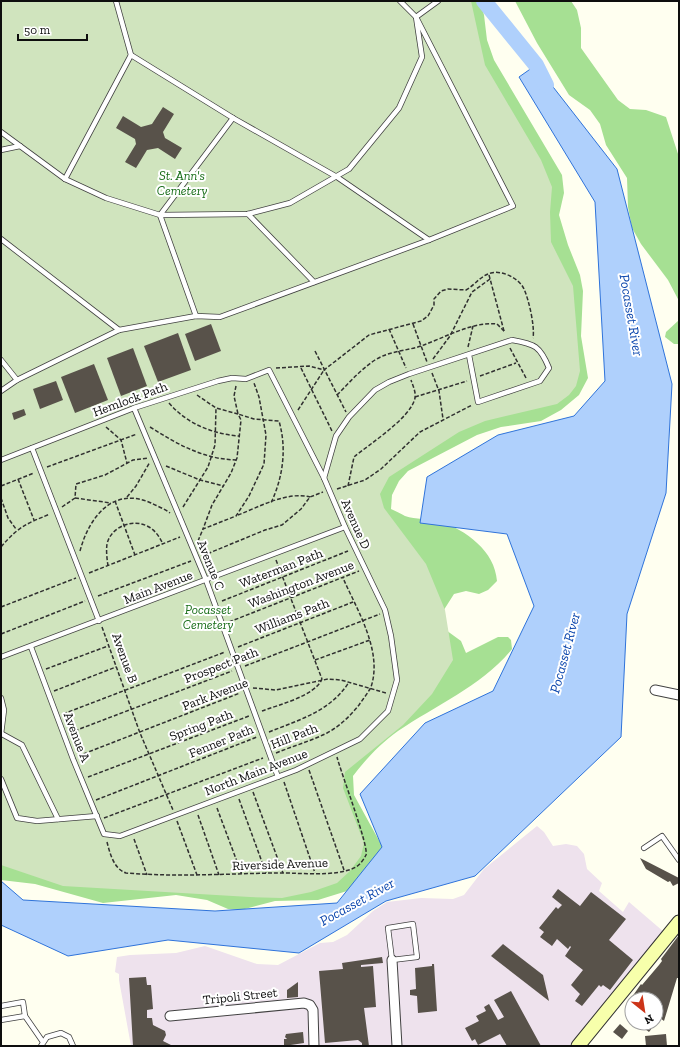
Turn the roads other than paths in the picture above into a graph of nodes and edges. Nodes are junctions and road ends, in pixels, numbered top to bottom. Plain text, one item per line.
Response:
1 (116, 1) edge
2 (400, 1) edge
3 (438, 1) edge
4 (416, 17) junction
5 (131, 55) junction
6 (233, 118) junction
7 (1, 132) edge
8 (20, 146) junction
9 (1, 150) edge
10 (337, 177) junction
11 (66, 179) junction
12 (248, 214) junction
13 (160, 215) junction
14 (1, 239) edge
15 (429, 240) junction
16 (314, 282) junction
17 (196, 316) junction
18 (119, 330) junction
19 (469, 355) junction
20 (1, 360) edge
21 (269, 370) joint
22 (17, 380) junction
23 (1, 392) edge
24 (134, 408) junction
25 (32, 448) junction
26 (1, 460) edge
27 (324, 478) junction
28 (344, 527) junction
29 (206, 580) junction
30 (100, 621) junction
31 (31, 647) junction
32 (1, 657) edge
33 (655, 690) dead end
34 (392, 695) joint
35 (679, 695) edge
36 (1, 698) edge
37 (2, 734) edge
38 (280, 776) junction
39 (1, 779) edge
40 (98, 818) junction
41 (58, 819) junction
42 (104, 834) joint
43 (644, 848) dead end
44 (679, 860) edge
45 (679, 922) edge
46 (392, 960) junction
47 (1, 1006) edge
48 (25, 1016) junction
49 (170, 1016) dead end
50 (1, 1020) edge
51 (42, 1044) edge
52 (73, 1046) edge
53 (314, 1046) edge
54 (397, 1046) edge
55 (578, 1046) edge

1 - 5 lane
2 - 4 lane
3 - 4 lane
4 - 10 lane
4 - 15 lane
5 - 6 lane
5 - 11 lane
6 - 10 lane
6 - 13 lane
7 - 8 lane
8 - 9 lane
8 - 11 lane
10 - 12 lane
10 - 15 lane
11 - 13 lane
12 - 13 lane
12 - 16 lane
13 - 17 lane
14 - 18 lane
15 - 16 lane
16 - 17 lane
17 - 18 lane
18 - 22 lane
19 - 19 lane
19 - 27 lane
20 - 22 lane
21 - 24 lane, Hemlock Path
21 - 27 lane, Avenue D
22 - 23 lane
24 - 25 lane, Hemlock Path
24 - 29 lane, Avenue C
25 - 26 lane, Hemlock Path
25 - 30 lane, Avenue B
27 - 28 lane, Avenue D
28 - 29 lane, Main Avenue
28 - 34 lane, Avenue D
29 - 30 lane, Main Avenue
29 - 38 lane, Avenue C
30 - 31 lane, Main Avenue
31 - 32 lane, Main Avenue
31 - 40 lane, Avenue A
33 - 35 street
34 - 38 lane, North Main Avenue
36 - 37 lane
37 - 41 lane
38 - 42 lane, North Main Avenue
39 - 41 lane
40 - 41 lane
40 - 42 lane, Avenue A
43 - 44 lane
45 - 55 street
46 - 46 lane
46 - 54 street
47 - 48 lane
48 - 50 lane
48 - 51 lane
49 - 53 street, Tripoli Street
51 - 52 lane

